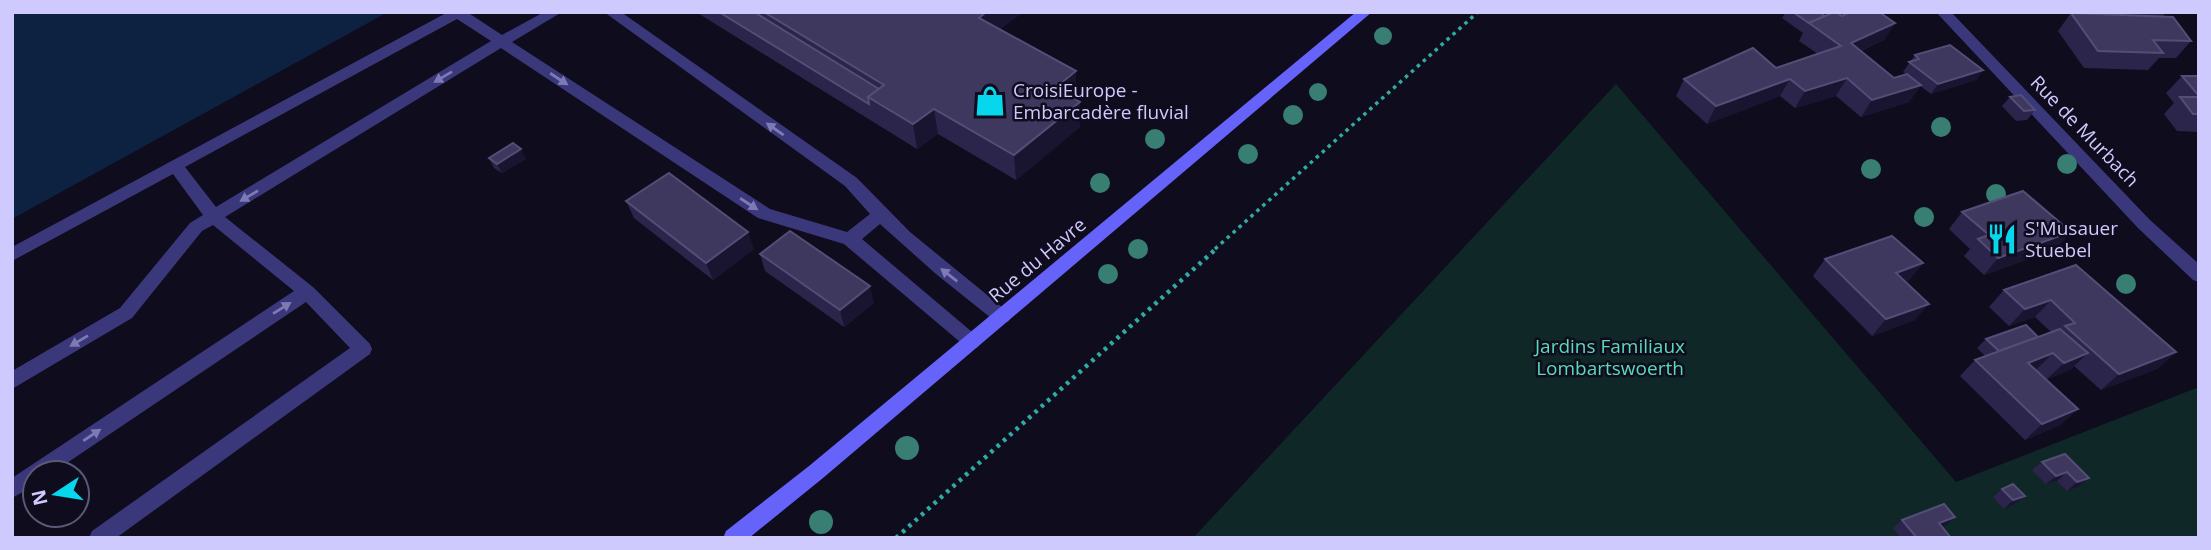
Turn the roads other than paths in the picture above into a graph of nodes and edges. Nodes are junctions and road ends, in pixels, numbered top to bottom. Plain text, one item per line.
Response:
1 (555, 12) edge
2 (611, 12) edge
3 (1365, 12) edge
4 (1943, 12) edge
5 (459, 13) edge
6 (502, 41) junction
7 (176, 165) junction
8 (879, 216) junction
9 (214, 217) junction
10 (850, 239) junction
11 (12, 255) edge
12 (2199, 275) edge
13 (307, 292) junction
14 (1002, 317) junction
15 (972, 342) junction
16 (12, 381) edge
17 (56, 459) edge
18 (99, 538) edge
19 (733, 538) edge

1 - 6 street
8 -> 2 street
3 - 14 main road, Rue du Havre
4 - 12 street, Rue de Murbach
5 - 6 street
5 - 7 street
6 -> 9 street
6 -> 10 street
7 - 9 street
7 - 11 street
8 - 10 street
14 -> 8 street
9 - 13 street
9 -> 16 street
10 - 15 street
17 -> 13 street
13 - 18 street
14 - 15 main road, Rue du Havre
15 - 19 main road, Rue du Havre

